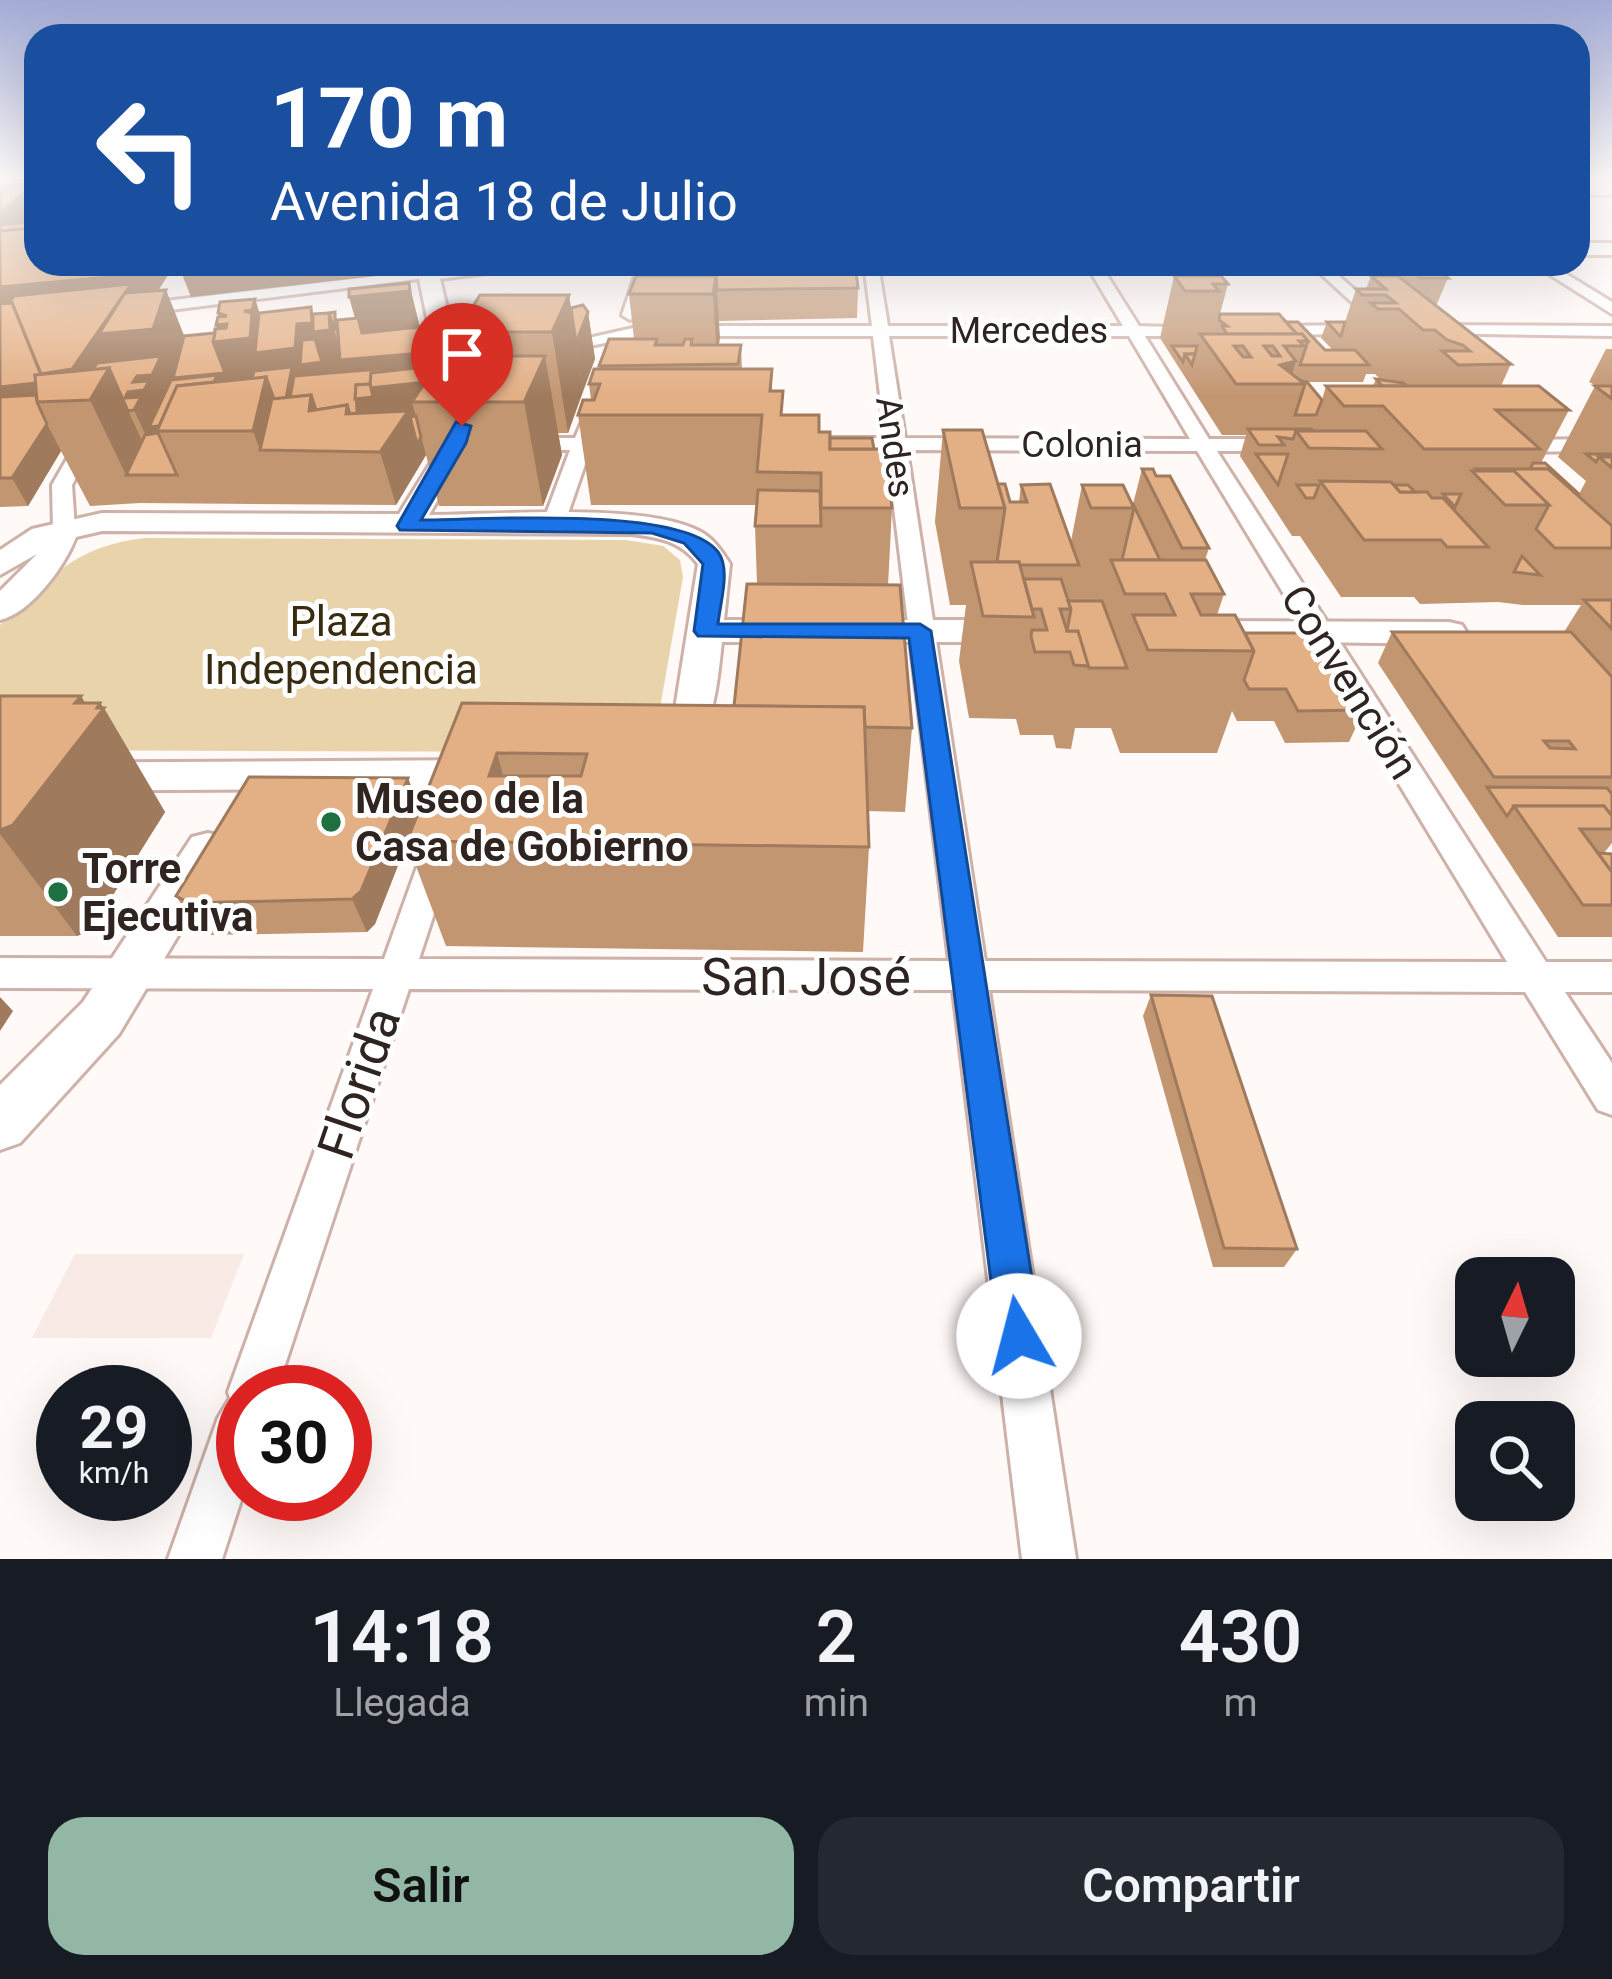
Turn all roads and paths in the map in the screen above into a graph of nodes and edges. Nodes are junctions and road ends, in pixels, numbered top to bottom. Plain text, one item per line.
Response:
1 (381, 276) edge
2 (428, 276) edge
3 (642, 276) edge
4 (872, 276) edge
5 (1101, 276) edge
6 (1330, 276) edge
7 (1559, 276) edge
8 (1612, 309) edge
9 (118, 312) edge
10 (1391, 330) junction
11 (879, 331) junction
12 (1136, 331) junction
13 (1228, 331) edge
14 (1252, 331) edge
15 (1612, 331) edge
16 (624, 332) junction
17 (1407, 345) edge
18 (534, 352) edge
19 (616, 355) edge
20 (599, 399) edge
21 (105, 409) edge
22 (457, 443) junction
23 (488, 444) edge
24 (551, 444) dead end
25 (582, 444) junction
26 (649, 444) edge
27 (806, 444) edge
28 (895, 445) junction
29 (1207, 445) junction
30 (1303, 445) edge
31 (1612, 446) edge
32 (1550, 473) edge
33 (553, 525) junction
34 (407, 526) junction
35 (64, 529) junction
36 (0, 565) edge
37 (0, 610) edge
38 (706, 631) junction
39 (920, 631) junction
40 (1060, 632) edge
41 (1154, 632) edge
42 (1318, 633) junction
43 (1484, 633) edge
44 (630, 768) edge
45 (254, 772) junction
46 (532, 775) edge
47 (0, 777) edge
48 (458, 796) junction
49 (0, 973) edge
50 (129, 973) junction
51 (396, 974) junction
52 (1536, 977) junction
53 (1612, 977) edge
54 (971, 978) junction
55 (1612, 1097) edge
56 (0, 1124) edge
57 (261, 1365) edge
58 (216, 1497) edge
59 (195, 1559) edge
60 (1049, 1559) edge

1 - 9 street
2 - 22 street
3 - 16 street
4 - 11 street, Andes
5 - 12 street, Convención
6 - 10 street
7 - 8 street
10 - 14 street
10 - 15 street
10 - 17 street
11 - 12 street, Mercedes
11 - 16 street, Mercedes
11 - 28 street, Andes
12 - 13 street, Mercedes
12 - 29 street, Convención
16 - 18 street, Mercedes
16 - 19 street
20 - 25 street
21 - 35 street
22 - 23 street
22 - 34 street
24 - 25 street
25 - 26 street
25 - 33 street
27 - 28 street, Colonia
28 - 29 street, Colonia
28 - 39 street, Andes
29 - 30 street, Colonia
29 - 42 street, Convención
31 - 32 street
33 - 34 street
33 - 38 street
34 - 35 street
35 - 36 street
35 - 37 street
38 - 39 street
38 - 44 street
39 - 40 street
39 - 54 street, Andes
41 - 42 street
42 - 43 street
42 - 52 street, Convención
45 - 47 street
45 - 48 street
45 - 50 street
46 - 48 street
48 - 51 street, Florida
49 - 50 street, San José
50 - 51 street, San José
50 - 56 street
51 - 54 street, San José
51 - 57 street, Florida
52 - 53 street, San José
52 - 54 street, San José
52 - 55 street, Convención
54 - 60 street, Andes
58 - 59 street

